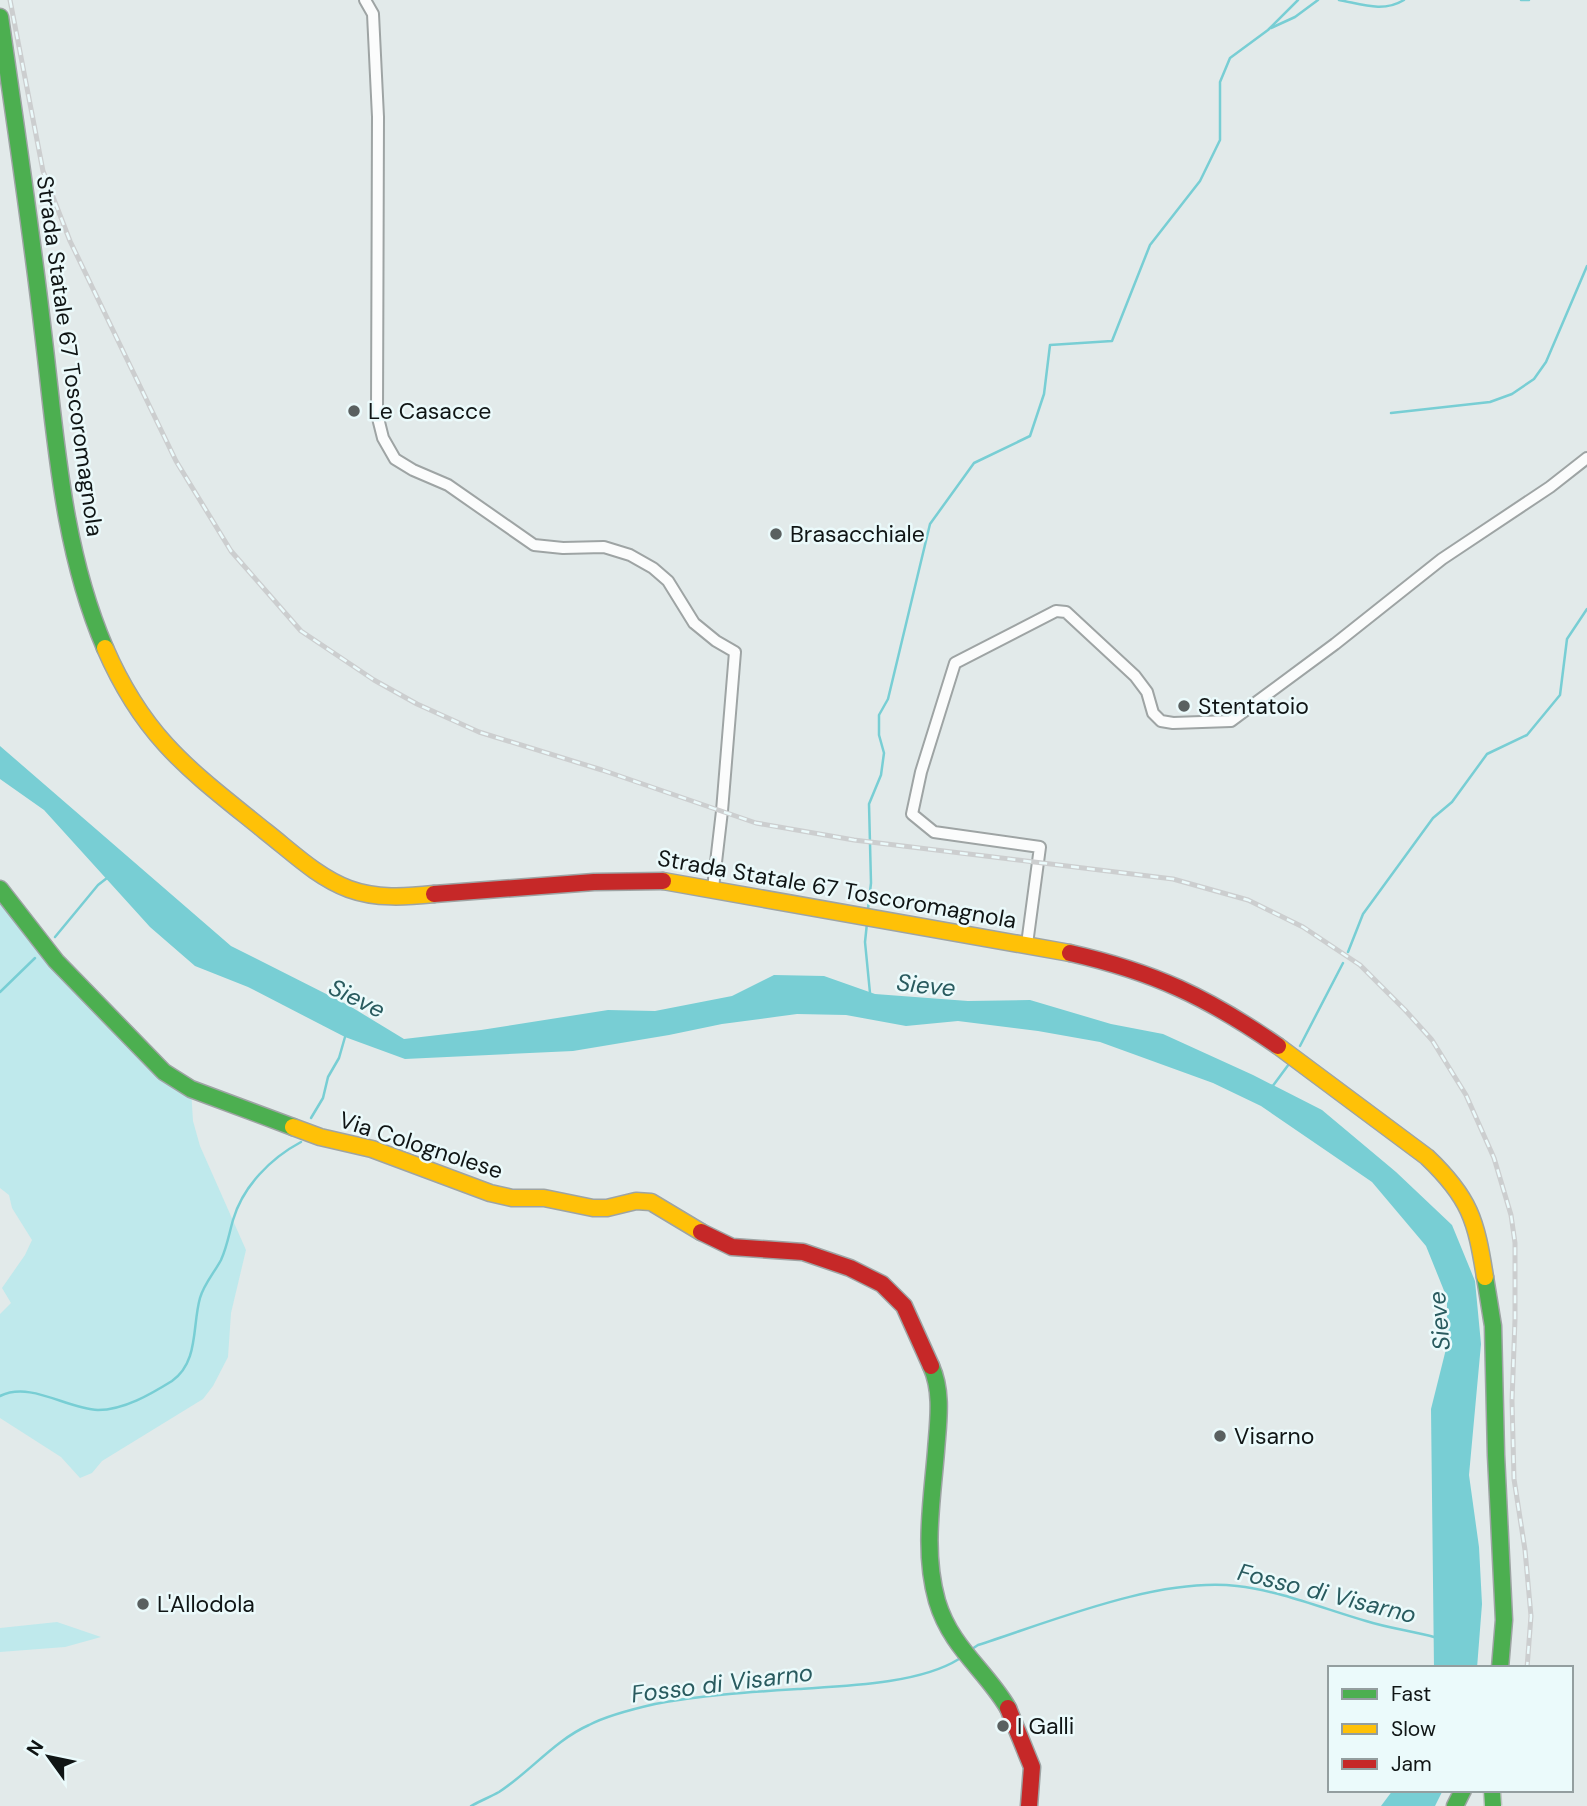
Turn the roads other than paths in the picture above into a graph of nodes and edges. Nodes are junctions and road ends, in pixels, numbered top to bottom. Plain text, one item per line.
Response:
1 (365, 0) edge
2 (0, 17) edge
3 (1587, 458) edge
4 (713, 888) junction
5 (0, 889) edge
6 (1027, 944) junction
7 (1498, 1666) edge
8 (1029, 1806) edge

1 - 4 street
2 - 4 main road, Strada Statale 67 Toscoromagnola
3 - 6 street
4 - 6 main road, Strada Statale 67 Toscoromagnola
5 - 8 main road, Via Colognolese
6 - 7 main road, Strada Statale 67 Toscoromagnola

